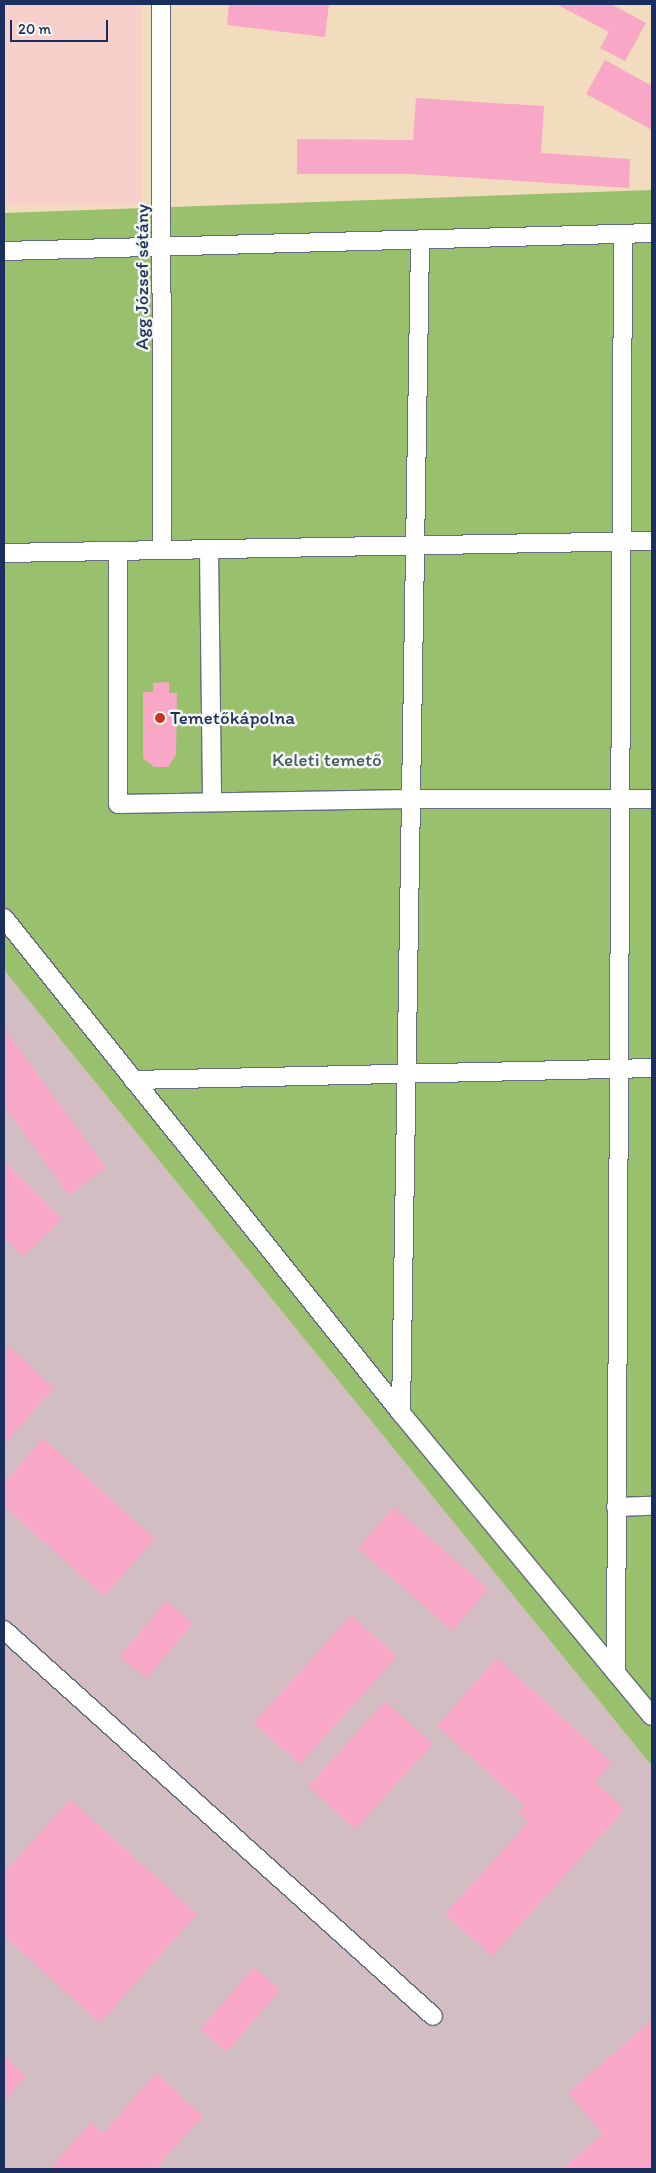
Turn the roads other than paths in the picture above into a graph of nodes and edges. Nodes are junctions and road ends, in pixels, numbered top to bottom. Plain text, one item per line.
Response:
1 (161, 4) edge
2 (652, 233) edge
3 (623, 234) junction
4 (420, 240) junction
5 (163, 248) junction
6 (4, 252) edge
7 (652, 541) edge
8 (622, 542) junction
9 (415, 546) junction
10 (209, 549) junction
11 (162, 550) junction
12 (118, 551) junction
13 (4, 553) edge
14 (622, 799) junction
15 (411, 800) junction
16 (652, 800) edge
17 (212, 802) junction
18 (4, 918) edge
19 (619, 1068) junction
20 (652, 1068) edge
21 (405, 1073) junction
22 (133, 1080) junction
23 (401, 1413) junction
24 (652, 1506) edge
25 (616, 1507) junction
26 (4, 1630) edge
27 (616, 1673) junction
28 (652, 1716) edge
29 (434, 2016) dead end

1 - 5 lane, Agg József sétány
2 - 3 lane
3 - 4 lane
3 - 8 lane
4 - 5 lane
4 - 9 lane
5 - 6 lane
5 - 11 lane, Agg József sétány
7 - 8 lane
8 - 9 lane
8 - 14 lane
9 - 10 lane
9 - 15 lane
10 - 11 lane
10 - 17 lane
11 - 12 lane
12 - 13 lane
12 - 17 lane
14 - 15 lane
14 - 16 lane
14 - 19 lane
15 - 17 lane
15 - 21 lane
18 - 22 lane
19 - 20 lane
19 - 21 lane
19 - 25 lane
21 - 22 lane
21 - 23 lane
22 - 23 lane
23 - 27 lane
24 - 25 lane
25 - 27 lane
26 - 29 lane
27 - 28 lane

